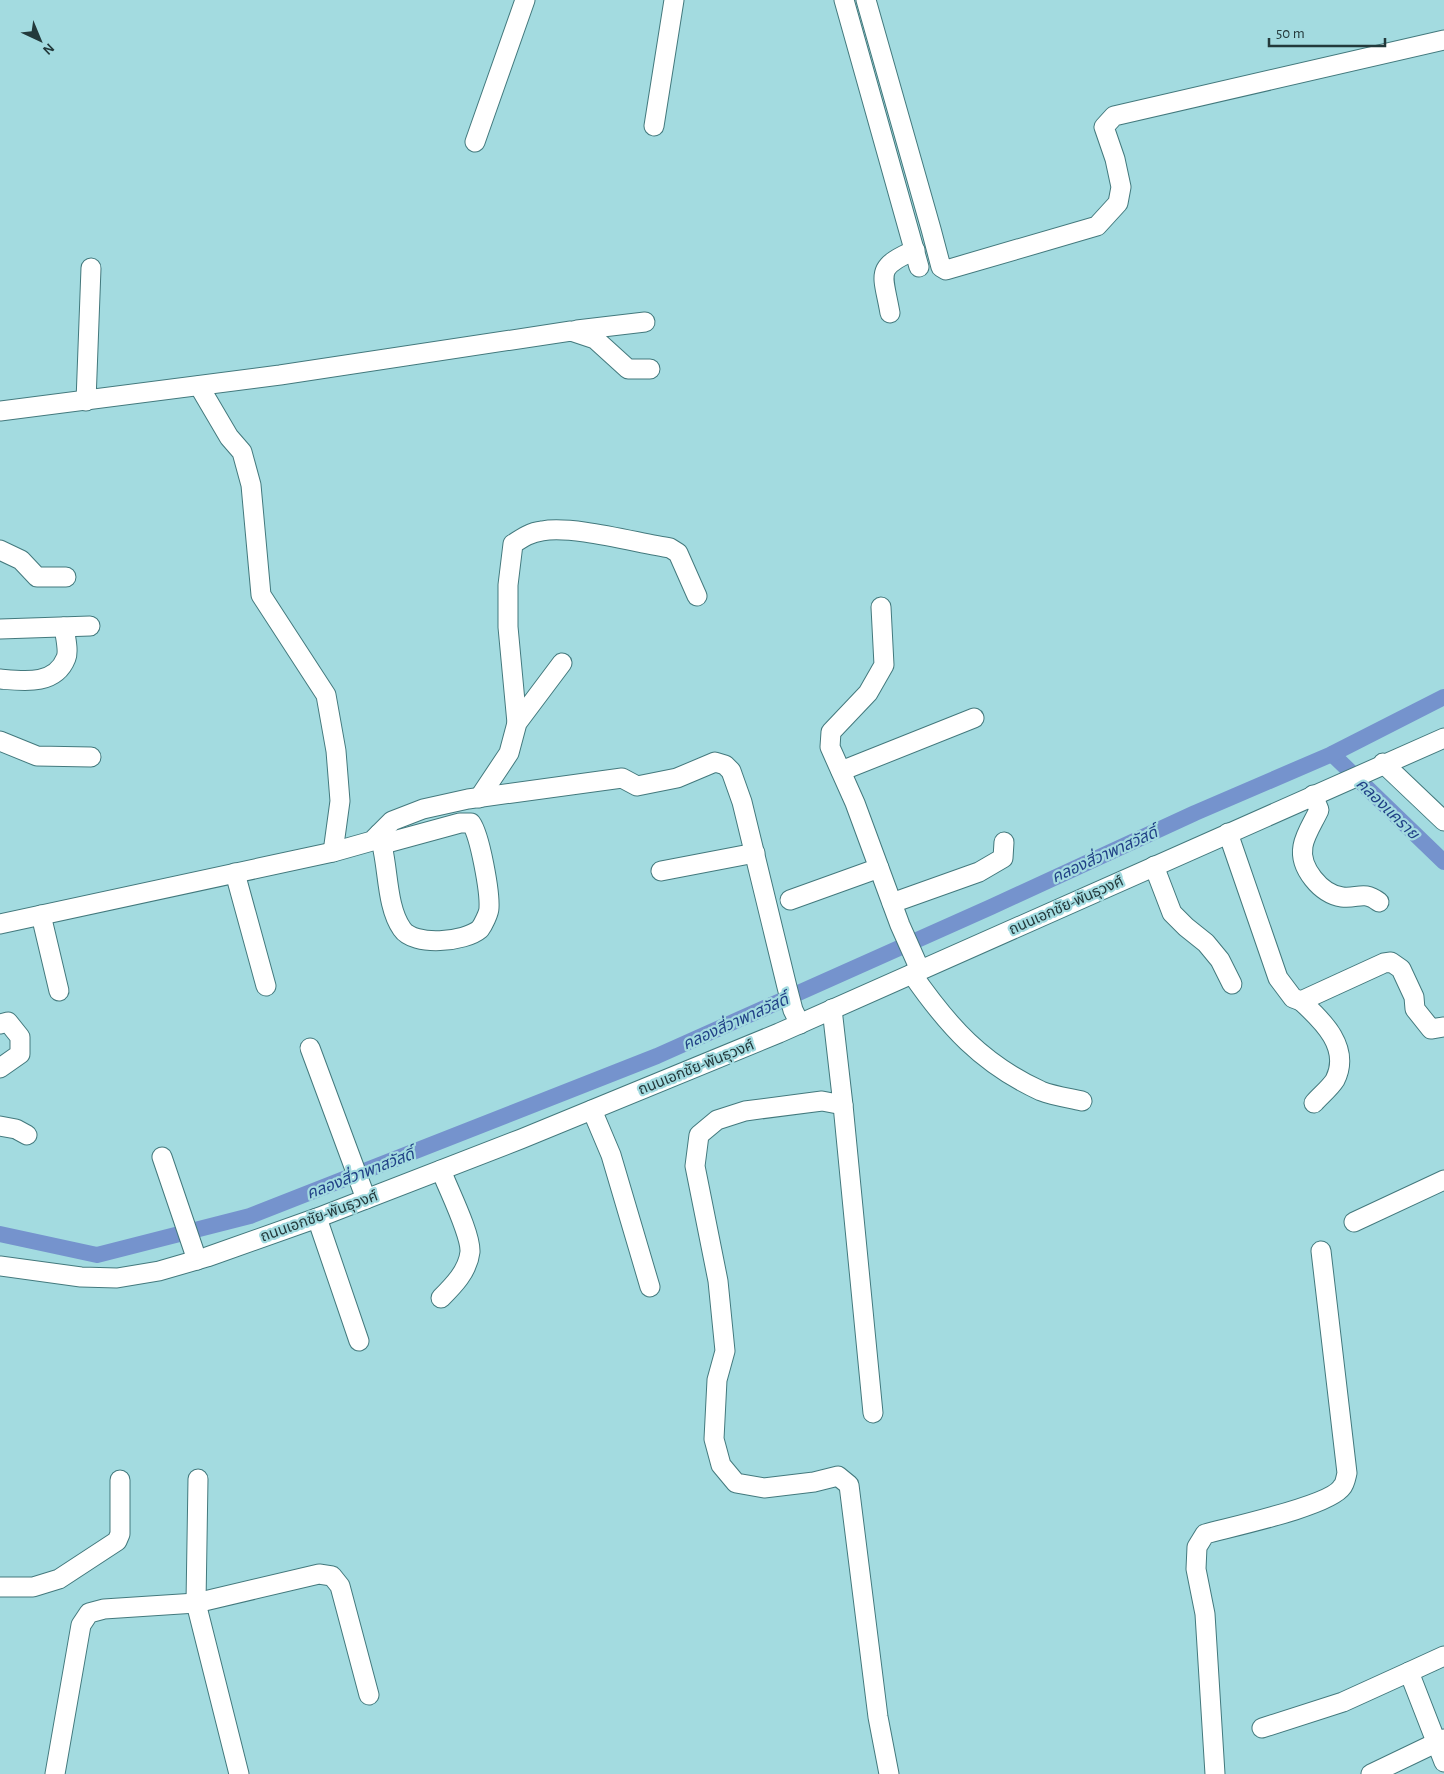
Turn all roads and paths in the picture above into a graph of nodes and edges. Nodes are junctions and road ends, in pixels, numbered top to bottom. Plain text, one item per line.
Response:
1 (525, 0) edge
2 (674, 0) edge
3 (844, 0) edge
4 (866, 0) edge
5 (1444, 40) edge
6 (654, 126) dead end
7 (475, 142) dead end
8 (91, 268) dead end
9 (890, 313) dead end
10 (645, 322) dead end
11 (572, 331) junction
12 (650, 369) dead end
13 (199, 386) junction
14 (86, 401) junction
15 (0, 412) edge
16 (0, 550) edge
17 (66, 577) dead end
18 (697, 596) dead end
19 (881, 607) dead end
20 (90, 626) dead end
21 (64, 627) junction
22 (0, 629) edge
23 (562, 663) dead end
24 (0, 679) edge
25 (974, 718) dead end
26 (517, 722) junction
27 (1444, 738) edge
28 (0, 741) edge
29 (91, 757) dead end
30 (1375, 767) junction
31 (841, 771) junction
32 (1313, 795) junction
33 (479, 798) junction
34 (1442, 818) edge
35 (1228, 833) junction
36 (381, 839) junction
37 (1004, 842) dead end
38 (333, 852) junction
39 (755, 853) junction
40 (1154, 866) junction
41 (879, 868) junction
42 (661, 871) dead end
43 (235, 873) junction
44 (790, 900) dead end
45 (1379, 902) dead end
46 (892, 903) junction
47 (41, 915) junction
48 (0, 924) edge
49 (915, 966) junction
50 (1232, 984) dead end
51 (266, 986) dead end
52 (59, 992) dead end
53 (1301, 1001) junction
54 (832, 1009) junction
55 (796, 1017) junction
56 (0, 1024) edge
57 (1444, 1027) edge
58 (310, 1048) dead end
59 (0, 1068) edge
60 (1082, 1101) dead end
61 (1314, 1103) dead end
62 (843, 1105) junction
63 (588, 1112) junction
64 (0, 1126) edge
65 (27, 1135) dead end
66 (162, 1157) dead end
67 (441, 1170) junction
68 (1444, 1180) edge
69 (363, 1192) junction
70 (317, 1218) junction
71 (1354, 1222) dead end
72 (1321, 1251) dead end
73 (195, 1253) junction
74 (629, 1256) dead end
75 (0, 1266) edge
76 (650, 1287) dead end
77 (441, 1298) dead end
78 (359, 1341) dead end
79 (873, 1413) dead end
80 (198, 1479) dead end
81 (120, 1480) dead end
82 (0, 1587) edge
83 (196, 1603) junction
84 (1444, 1656) edge
85 (1409, 1672) junction
86 (369, 1695) dead end
87 (1262, 1728) dead end
88 (1440, 1741) edge
89 (1444, 1762) edge
90 (55, 1774) edge
91 (239, 1774) edge
92 (889, 1774) edge
93 (1215, 1774) edge
94 (1371, 1774) edge

1 - 7 street
2 - 6 street
3 - 9 street
4 - 5 street
8 - 14 street
10 - 11 street
11 - 12 street
11 - 13 street
13 - 14 street
13 - 38 street
14 - 15 street
16 - 17 street
18 - 26 street
19 - 31 street
20 - 21 street
21 - 22 street
21 - 24 street
23 - 26 street
25 - 31 street
26 - 33 street
27 - 30 street, ถนนเอกชัย-พันธุวงศ์
28 - 29 street
30 - 32 street, ถนนเอกชัย-พันธุวงศ์
30 - 34 street
31 - 41 street
32 - 35 street, ถนนเอกชัย-พันธุวงศ์
32 - 45 street
33 - 36 street
33 - 39 street
35 - 40 street, ถนนเอกชัย-พันธุวงศ์
35 - 53 street
36 - 36 street
36 - 38 street
37 - 46 street
38 - 43 street
39 - 42 street
39 - 55 street
40 - 49 street, ถนนเอกชัย-พันธุวงศ์
40 - 50 street
41 - 44 street
41 - 46 street
43 - 47 street
43 - 51 street
46 - 49 street
47 - 48 street
47 - 52 street
49 - 54 street, ถนนเอกชัย-พันธุวงศ์
49 - 60 street
53 - 57 street
53 - 61 street
54 - 55 street, ถนนเอกชัย-พันธุวงศ์
54 - 62 street
55 - 63 street, ถนนเอกชัย-พันธุวงศ์
56 - 59 street
58 - 69 street
62 - 79 street
62 - 92 street
63 - 67 street, ถนนเอกชัย-พันธุวงศ์
63 - 74 street
63 - 76 street
64 - 65 street
66 - 73 street
67 - 69 street, ถนนเอกชัย-พันธุวงศ์
67 - 77 street
68 - 71 street
69 - 70 street, ถนนเอกชัย-พันธุวงศ์
70 - 73 street, ถนนเอกชัย-พันธุวงศ์
70 - 78 street
72 - 93 street
73 - 75 street, ถนนเอกชัย-พันธุวงศ์
80 - 83 street
81 - 82 street
83 - 86 street
83 - 90 street
83 - 91 street
84 - 85 street
85 - 87 street
85 - 88 street
88 - 89 street
88 - 94 street

